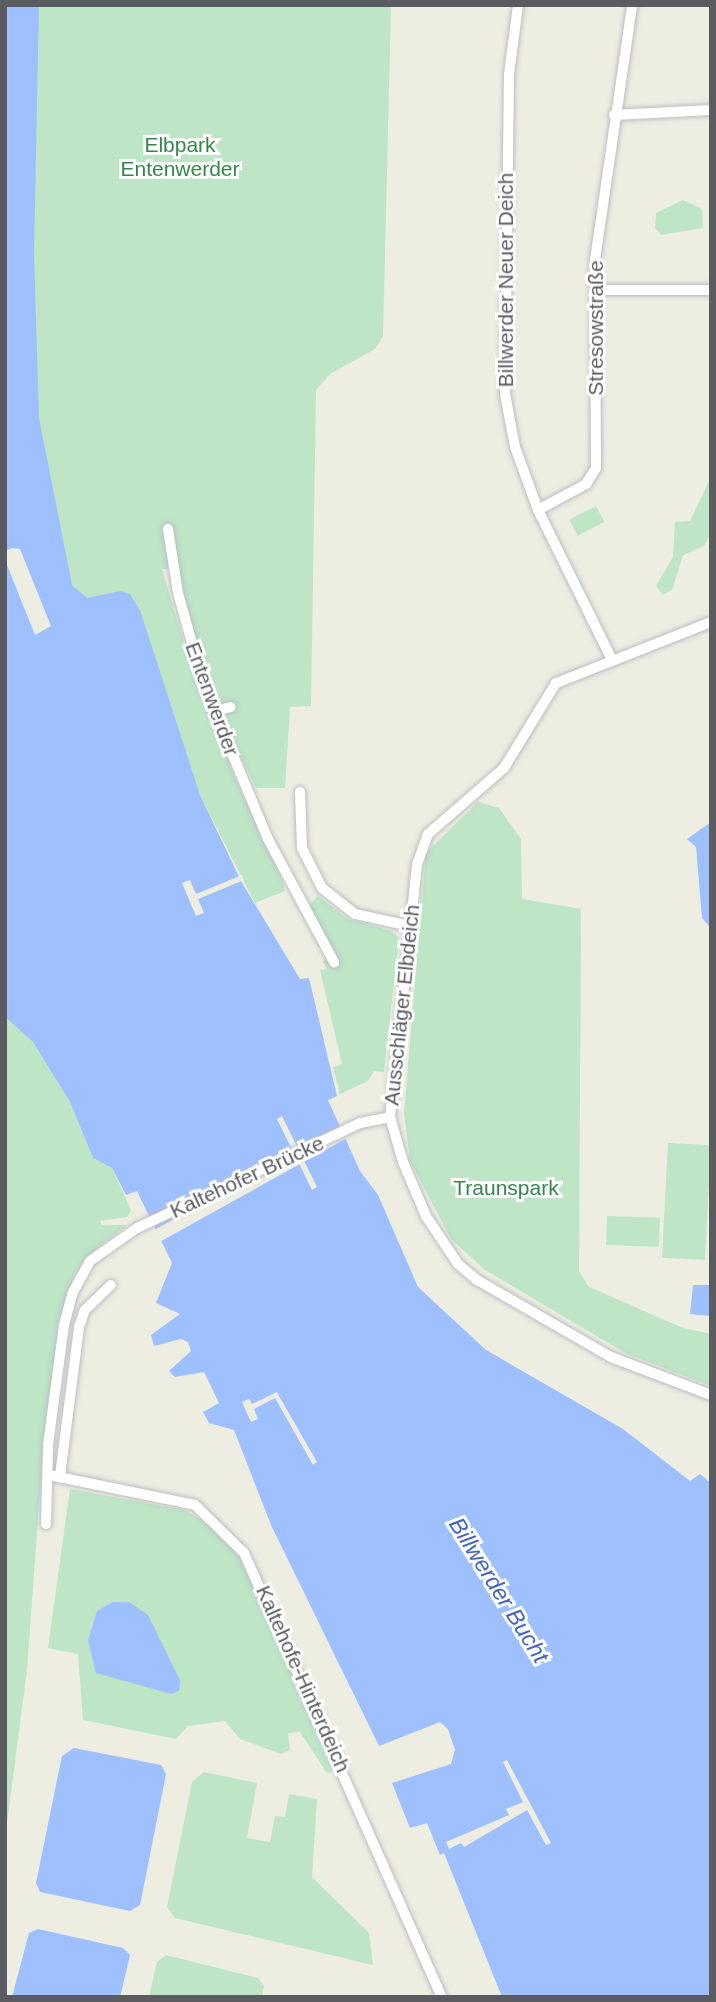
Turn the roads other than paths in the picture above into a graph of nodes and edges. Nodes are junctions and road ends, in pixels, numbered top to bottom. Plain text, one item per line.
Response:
1 (518, 5) edge
2 (632, 5) edge
3 (711, 110) edge
4 (614, 115) junction
5 (597, 290) junction
6 (711, 290) edge
7 (538, 510) junction
8 (167, 529) dead end
9 (711, 622) edge
10 (612, 660) junction
11 (230, 707) dead end
12 (214, 711) junction
13 (300, 792) dead end
14 (304, 860) junction
15 (279, 861) junction
16 (410, 926) junction
17 (334, 962) dead end
18 (390, 1117) junction
19 (111, 1285) dead end
20 (711, 1395) edge
21 (55, 1476) junction
22 (46, 1524) dead end
23 (442, 1997) edge

1 - 7 street, Billwerder Neuer Deich
2 - 4 street, Stresowstraße
3 - 4 street
4 - 5 street, Stresowstraße
5 - 6 street
5 - 7 street, Stresowstraße
7 - 10 street, Billwerder Neuer Deich
8 - 12 street, Entenwerder
9 - 10 street, Ausschläger Elbdeich
10 - 16 street, Ausschläger Elbdeich
11 - 12 street
12 - 15 street, Entenwerder
13 - 14 street
14 - 15 street
14 - 16 street
15 - 17 street, Entenwerder
16 - 18 street, Ausschläger Elbdeich
18 - 20 street, Ausschläger Elbdeich
18 - 21 street, Kaltehofer Brücke
19 - 21 street
21 - 22 street
21 - 23 street, Kaltehofe-Hinterdeich

